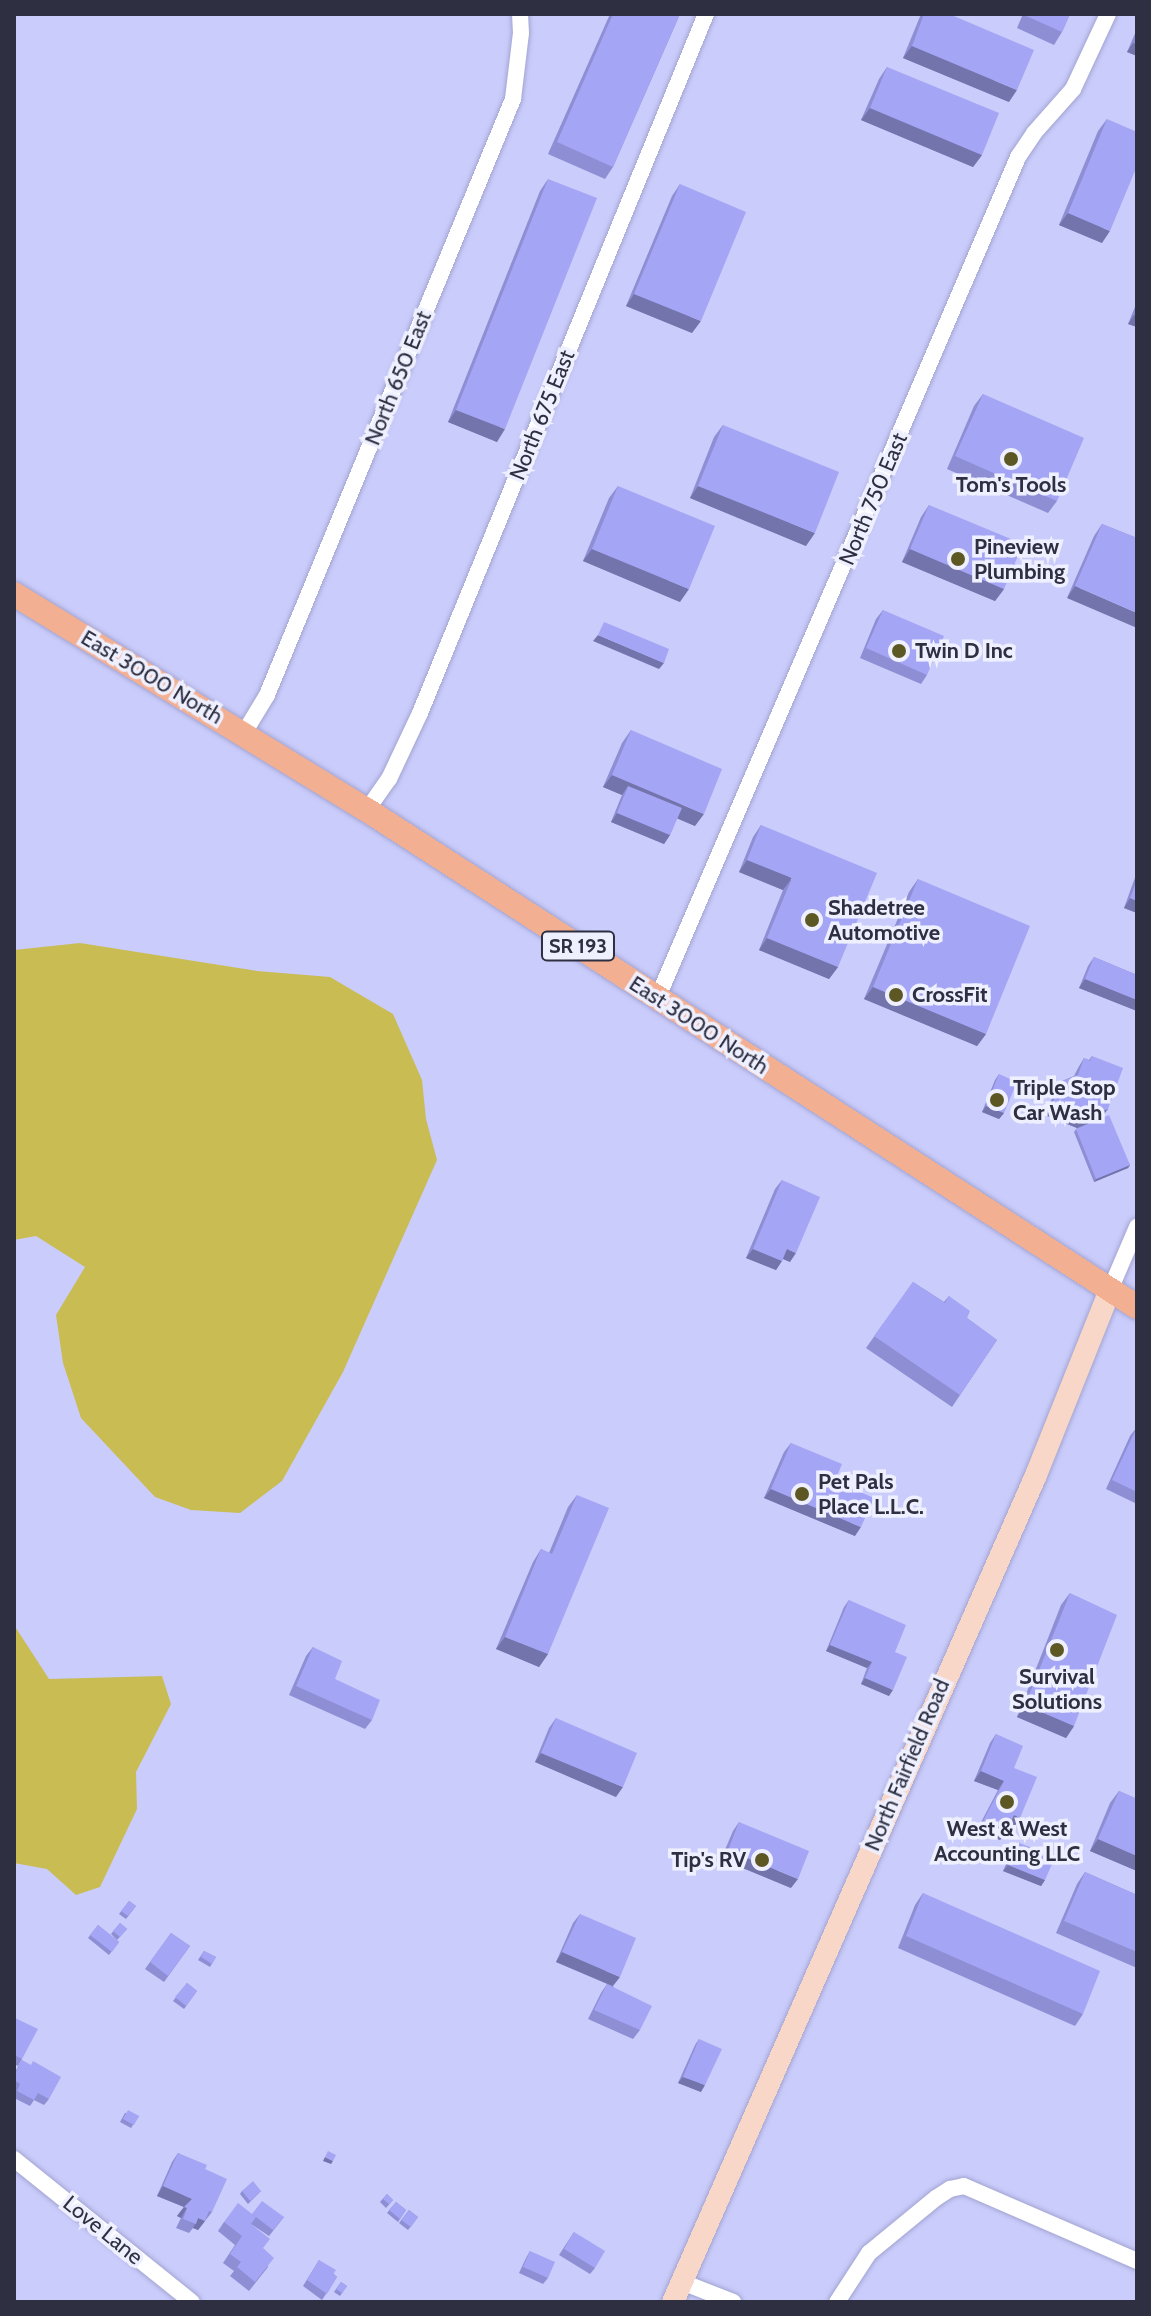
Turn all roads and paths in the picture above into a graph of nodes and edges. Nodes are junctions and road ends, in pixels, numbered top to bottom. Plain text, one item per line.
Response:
1 (520, 14) edge
2 (706, 14) edge
3 (1108, 14) edge
4 (14, 594) edge
5 (244, 733) junction
6 (367, 810) junction
7 (658, 997) junction
8 (1137, 1227) edge
9 (1110, 1290) junction
10 (1137, 1307) edge
11 (14, 2159) edge
12 (1137, 2261) edge
13 (677, 2292) edge
14 (192, 2302) edge
15 (733, 2302) edge
16 (837, 2302) edge

1 - 5 street, North 650 East
2 - 6 street, North 675 East
3 - 7 street, North 750 East
4 - 5 main road, East 3000 North / SR 193
5 - 6 main road, East 3000 North / SR 193
6 - 7 main road, East 3000 North / SR 193
7 - 9 main road, East 3000 North / SR 193
8 - 9 street, North Fairfield Road
9 - 10 main road, East 3000 North / SR 193
9 - 13 main road, North Fairfield Road
11 - 14 street, Love Lane
12 - 16 street
13 - 15 street

